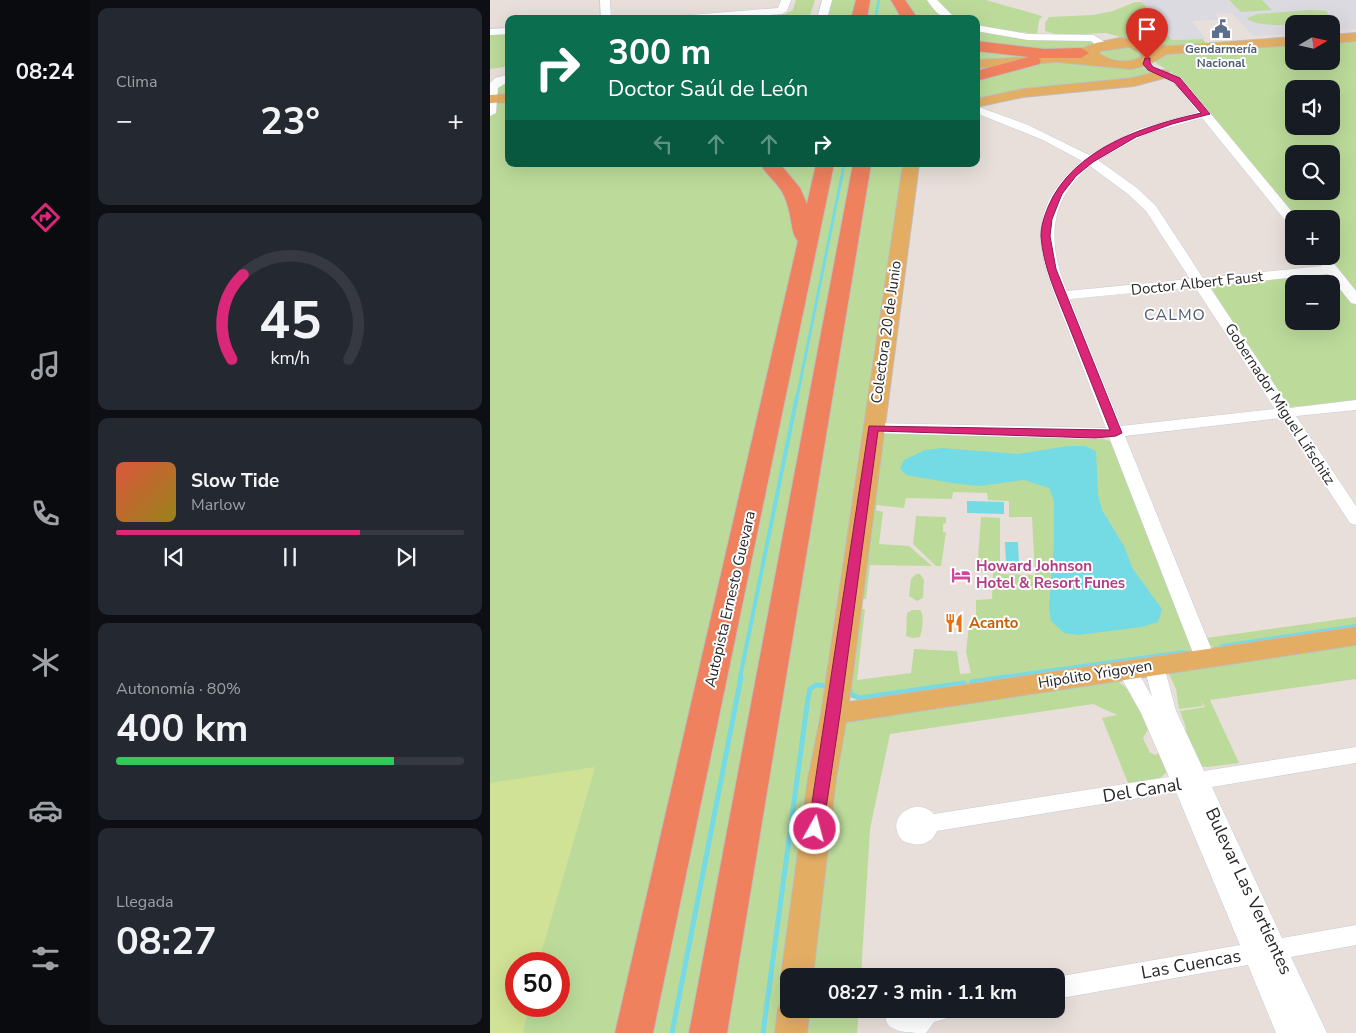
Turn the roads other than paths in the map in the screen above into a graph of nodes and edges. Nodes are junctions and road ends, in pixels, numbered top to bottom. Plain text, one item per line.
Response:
1 (605, 0) edge
2 (786, 0) edge
3 (827, 0) edge
4 (892, 0) edge
5 (898, 0) edge
6 (932, 0) edge
7 (606, 15) edge
8 (730, 15) edge
9 (823, 15) edge
10 (890, 15) edge
11 (907, 15) edge
12 (946, 15) edge
13 (980, 29) edge
14 (505, 31) edge
15 (490, 32) edge
16 (1067, 37) junction
17 (1356, 37) edge
18 (1340, 38) edge
19 (1127, 43) junction
20 (1285, 43) edge
21 (980, 46) edge
22 (1093, 52) junction
23 (1147, 55) junction
24 (1053, 58) junction
25 (980, 64) edge
26 (1124, 65) junction
27 (1162, 74) junction
28 (980, 75) edge
29 (505, 79) edge
30 (505, 99) edge
31 (1186, 101) junction
32 (980, 103) edge
33 (490, 104) edge
34 (980, 110) edge
35 (1205, 112) junction
36 (1174, 120) junction
37 (1091, 160) junction
38 (772, 167) edge
39 (824, 167) edge
40 (911, 167) edge
41 (862, 168) edge
42 (1285, 211) edge
43 (806, 246) junction
44 (1328, 265) edge
45 (1332, 270) junction
46 (1200, 282) junction
47 (1062, 296) junction
48 (1356, 300) edge
49 (1356, 405) edge
50 (1287, 413) junction
51 (873, 428) junction
52 (1116, 433) junction
53 (1356, 519) edge
54 (1356, 636) edge
55 (1205, 658) junction
56 (1154, 666) junction
57 (1127, 670) junction
58 (834, 714) junction
59 (1356, 755) edge
60 (1191, 782) junction
61 (928, 824) dead end
62 (1356, 935) edge
63 (1266, 951) junction
64 (798, 968) edge
65 (1065, 986) edge
66 (793, 1018) edge
67 (634, 1033) edge
68 (708, 1033) edge
69 (791, 1033) edge
70 (1289, 1033) edge
71 (1314, 1033) edge

1 - 7 street
2 - 8 street
3 - 9 street
4 - 10 highway
5 - 11 highway
6 - 12 street
13 - 16 street
14 - 15 street
16 - 19 street
16 - 22 street
17 - 18 main road
19 - 22 main road
19 - 23 main road
20 - 23 main road
21 - 22 highway
22 - 24 main road
22 - 24 main road
22 - 26 main road
23 - 26 main road
23 - 27 main road
24 - 25 main road
24 - 28 highway
26 - 27 main road
27 - 31 street
27 - 32 main road
27 - 35 street
29 - 33 street
30 - 33 main road
31 - 35 street
31 - 36 street
34 - 37 street, Gobernador Miguel Lifschitz
35 - 36 street
35 - 42 street
36 - 37 street
37 - 46 street, Gobernador Miguel Lifschitz
37 - 47 street
38 - 43 highway
39 - 43 highway, Autopista Ernesto Guevara
40 - 51 main road, Colectora 20 de Junio
41 - 68 highway
43 - 67 highway, Autopista Ernesto Guevara
44 - 45 street
45 - 46 street, Doctor Albert Faust
45 - 48 street
46 - 47 street, Doctor Albert Faust
46 - 50 street, Gobernador Miguel Lifschitz
47 - 52 street
49 - 50 street
50 - 52 street
50 - 53 street, Gobernador Miguel Lifschitz
51 - 52 street
51 - 58 main road, Colectora 20 de Junio
52 - 55 street
54 - 55 main road, Hipólito Yrigoyen
55 - 56 main road, Hipólito Yrigoyen
56 - 57 main road, Hipólito Yrigoyen
56 - 60 street, Bulevar Las Vertientes
57 - 58 main road, Hipólito Yrigoyen
57 - 60 street, Bulevar Las Vertientes
58 - 64 main road, Colectora 20 de Junio
59 - 60 street, Del Canal
60 - 61 street, Del Canal
60 - 63 street, Bulevar Las Vertientes
62 - 63 street, Las Cuencas
63 - 65 street, Las Cuencas
63 - 70 street, Bulevar Las Vertientes
63 - 71 street, Bulevar Las Vertientes
66 - 69 main road

